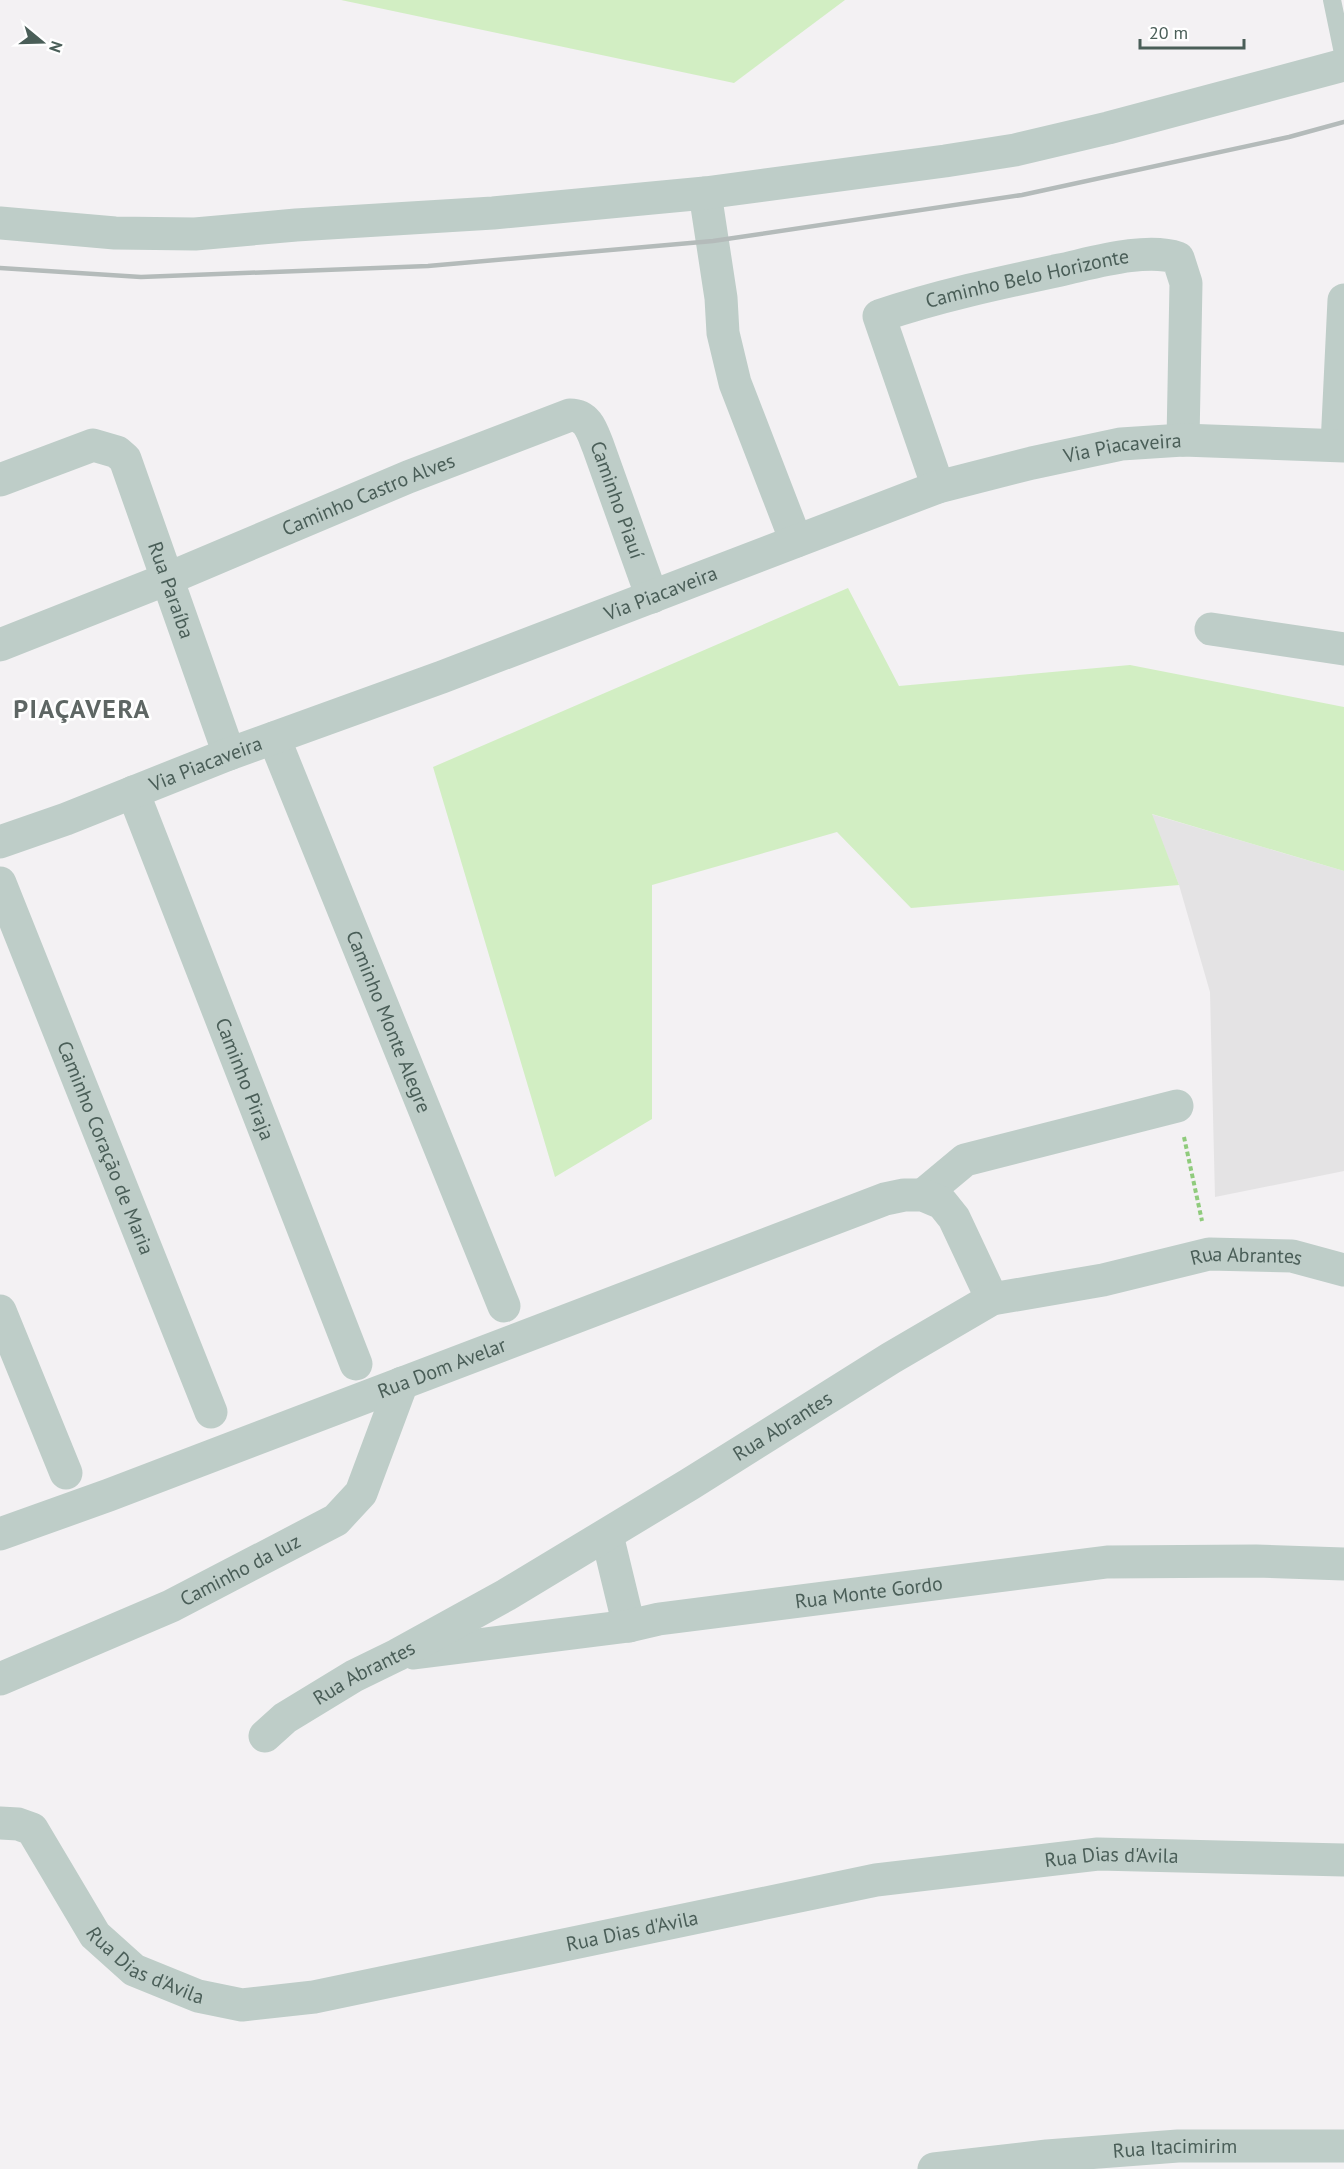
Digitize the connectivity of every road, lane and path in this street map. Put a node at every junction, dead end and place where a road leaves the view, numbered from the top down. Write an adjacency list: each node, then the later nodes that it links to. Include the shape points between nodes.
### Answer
1 (1332, 0): 2 (lane)
2 (1344, 58)
3 (1344, 65): 4 (street, via 1015,150)
4 (705, 193): 5 (street, via 195,234); 12 (street, via 720,286 723,333 735,383)
5 (0, 223)
6 (1344, 300): 9 (street)
7 (570, 415): 13 (street, Caminho Castro Alves, via 408,477); 14 (street, Caminho Piauí, via 582,417 588,423)
8 (1183, 440): 9 (street, Via Piacaveira); 11 (street, Via Piacaveira, via 1121,444); 11 (street, Caminho Belo Horizonte, via 1186,283 1178,258 1142,255 1077,266 917,303 879,316)
9 (1341, 446)
10 (0, 480): 13 (street, Rua Paraíba, via 93,445 117,452 124,459)
11 (938, 487): 12 (street, Via Piacaveira)
12 (796, 541): 14 (street, Via Piacaveira)
13 (167, 579): 16 (street, Caminho Castro Alves); 19 (street, Rua Paraíba)
14 (652, 597): 18 (street, Via Piacaveira)
15 (1211, 629): 17 (street)
16 (0, 645)
17 (1344, 649)
18 (274, 738): 19 (street, Via Piacaveira); 28 (street, Caminho Monte Alegre)
19 (229, 754): 20 (street, Via Piacaveira)
20 (133, 792): 21 (street, Via Piacaveira); 30 (street, Caminho Piraja)
21 (0, 842)
22 (0, 883): 32 (street, Caminho Coração de Maria)
23 (1177, 1106): 24 (street, via 965,1160); 25 (path)
24 (923, 1195): 27 (street, via 942,1203 954,1218); 31 (street, Rua Dom Avelar, via 885,1199)
25 (1209, 1254): 26 (street, Rua Abrantes, via 1292,1256); 27 (street, Rua Abrantes, via 1103,1280)
26 (1344, 1270)
27 (992, 1299): 35 (street, Rua Abrantes)
28 (504, 1306)
29 (0, 1311): 33 (street)
30 (356, 1364)
31 (402, 1383): 34 (street, Rua Dom Avelar); 39 (street, Caminho da luz, via 361,1493 336,1520 171,1606)
32 (211, 1412)
33 (66, 1473)
34 (0, 1534)
35 (607, 1535): 37 (street); 38 (street, Rua Abrantes)
36 (1344, 1564): 37 (street, Rua Monte Gordo, via 1107,1563 659,1619)
37 (629, 1626): 38 (street, Rua Monte Gordo)
38 (397, 1655): 40 (street, Rua Abrantes, via 312,1701)
39 (0, 1679)
40 (265, 1736)
41 (0, 1823): 42 (street, Rua Dias d'Avila, via 32,1829 95,1935 134,1970 198,1996 242,2005 314,1997 876,1880 1098,1854)
42 (1344, 1860)
43 (1344, 2146): 44 (street, Rua Itacimirim, via 1178,2146)
44 (934, 2169)

